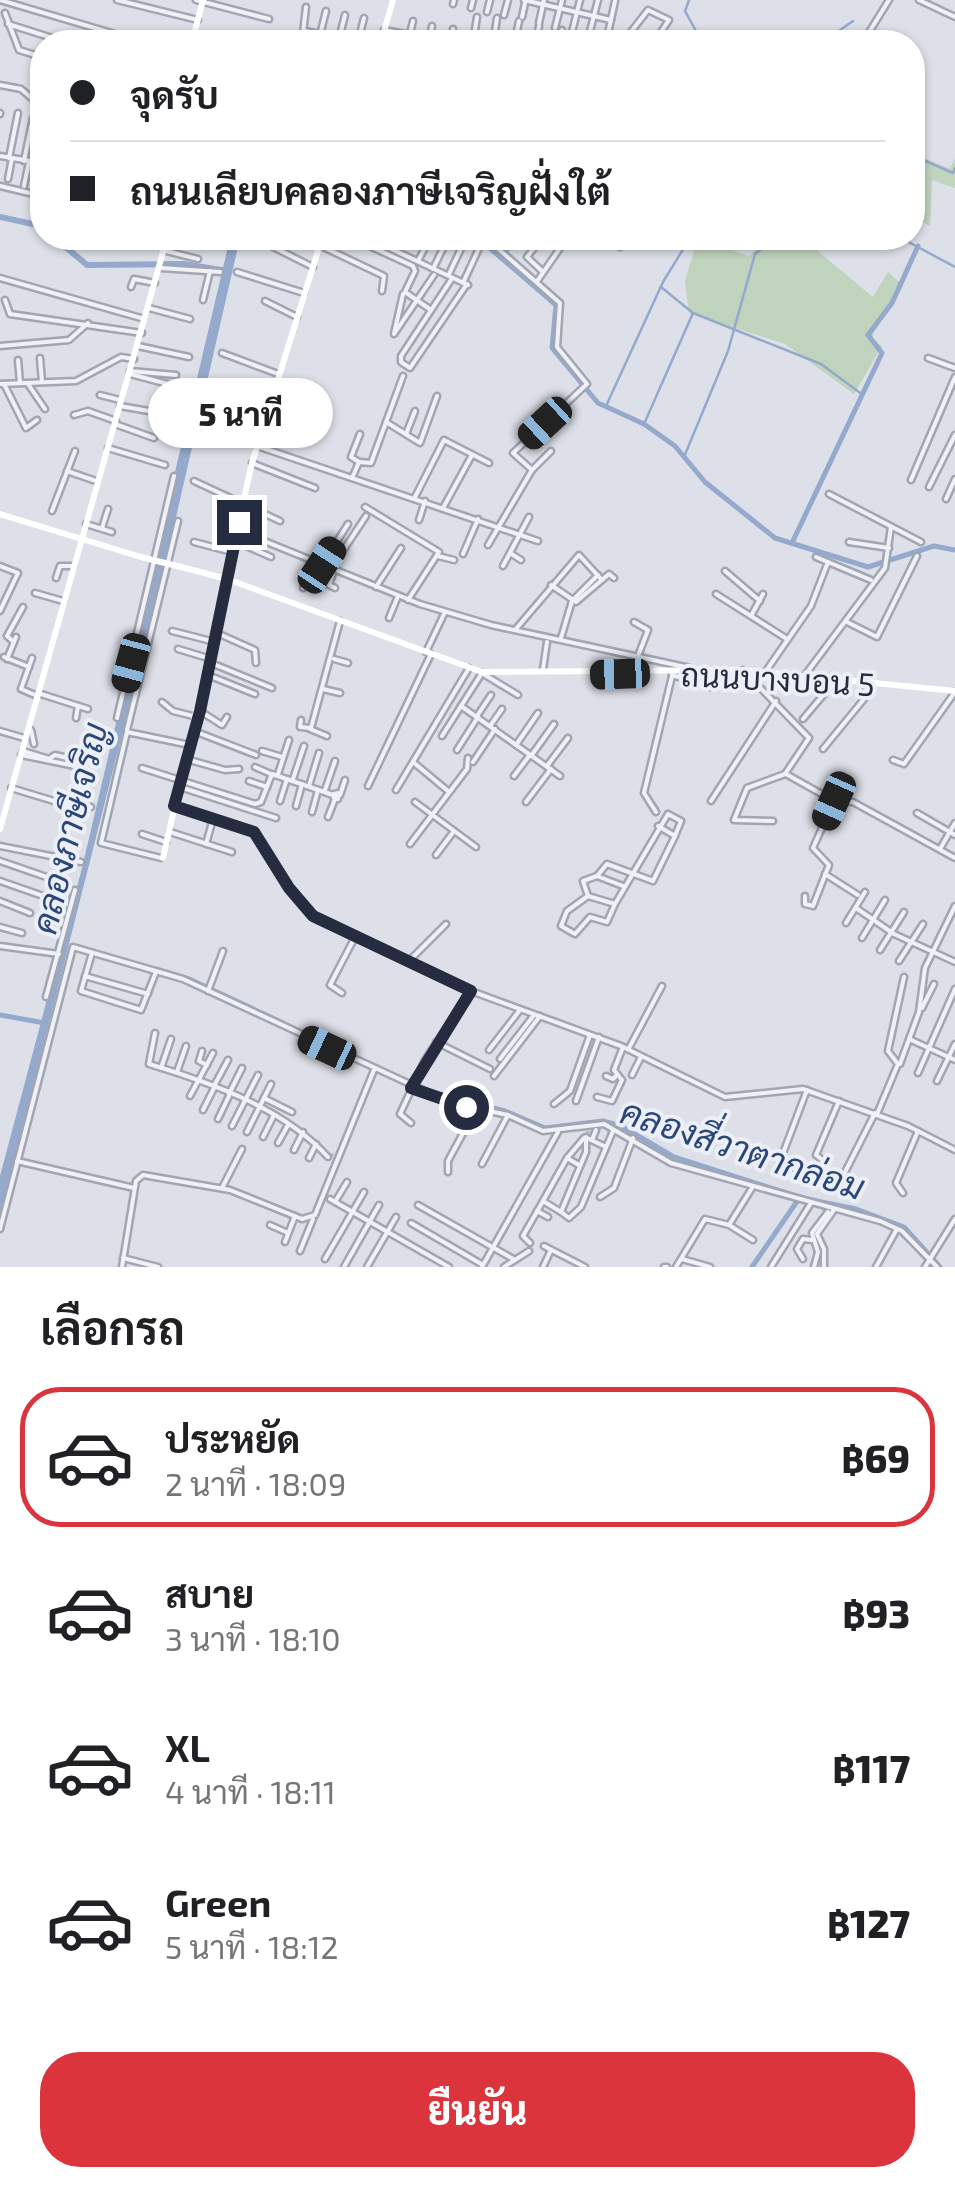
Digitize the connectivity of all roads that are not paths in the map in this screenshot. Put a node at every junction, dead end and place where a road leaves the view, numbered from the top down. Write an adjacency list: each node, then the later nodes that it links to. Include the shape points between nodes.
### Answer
1 (0, 0): 36 (street)
2 (117, 0): 31 (street)
3 (200, 0): 30 (street); 31 (main road)
4 (393, 0): 42 (main road)
5 (472, 0): 17 (street)
6 (490, 0): 21 (street)
7 (508, 0): 24 (street)
8 (525, 0): 15 (street); 47 (street)
9 (562, 0): 18 (street)
10 (580, 0): 22 (street)
11 (598, 0): 25 (street)
12 (889, 0): 55 (street)
13 (919, 0): 27 (street)
14 (615, 1): 32 (street)
15 (543, 2): 18 (street); 48 (street)
16 (306, 8): 38 (street)
17 (471, 8)
18 (560, 8): 22 (street); 49 (street)
19 (326, 11): 39 (street)
20 (5, 12): 34 (street)
21 (487, 12)
22 (577, 12): 25 (street); 50 (street)
23 (344, 15): 40 (street)
24 (504, 15)
25 (594, 16): 32 (street); 51 (street)
26 (476, 17): 45 (street)
27 (955, 17)
28 (364, 18): 41 (street)
29 (497, 18): 46 (street)
30 (269, 19)
31 (198, 20): 37 (main road)
32 (611, 20): 52 (street)
33 (412, 22): 43 (street)
34 (8, 24): 56 (street); 57 (street)
35 (432, 26): 44 (street)
36 (101, 30)
37 (195, 30)
38 (305, 30)
39 (321, 30)
40 (341, 30)
41 (360, 30)
42 (384, 30)
43 (411, 30)
44 (431, 30)
45 (474, 30)
46 (495, 30)
47 (518, 30)
48 (537, 30)
49 (558, 30)
50 (572, 30)
51 (590, 30)
52 (609, 30)
53 (633, 30): 54 (street, via 651,10 669,20)
54 (662, 30)
55 (870, 30)
56 (30, 31)
57 (30, 53)
58 (0, 85): 59 (street)
59 (30, 96)
60 (18, 113): 63 (street)
61 (30, 140): 64 (street)
62 (0, 156): 63 (street)
63 (10, 158): 64 (street); 66 (street)
64 (27, 161): 65 (street); 68 (street)
65 (30, 161)
66 (8, 180)
67 (0, 186): 69 (street)
68 (24, 186)
69 (30, 193)
70 (166, 250): 83 (main road)
71 (279, 250): 87 (street)
72 (318, 250): 87 (main road)
73 (337, 250): 99 (street, via 384,276)
74 (378, 250): 100 (street, via 413,266)
75 (393, 250): 85 (street)
76 (424, 250): 85 (street)
77 (443, 250): 91 (street)
78 (463, 250): 94 (street)
79 (479, 250): 97 (street)
80 (500, 250): 154 (street, via 560,303 557,348 586,386 512,453)
81 (533, 250): 92 (street, via 528,257)
82 (558, 250): 92 (street)
83 (165, 254): 84 (street); 86 (main road)
84 (198, 259)
85 (418, 262): 91 (street)
86 (161, 267): 88 (street); 96 (main road)
87 (313, 267): 101 (main road)
88 (210, 271): 89 (street); 103 (street)
89 (220, 272)
90 (237, 272): 101 (street)
91 (434, 272): 94 (street); 104 (street)
92 (543, 272): 95 (street)
93 (0, 278): 110 (street)
94 (449, 278): 97 (street); 107 (street)
95 (538, 280)
96 (156, 284): 98 (street, via 134,279); 106 (main road)
97 (466, 284): 107 (street, via 410,368 400,359)
98 (131, 286)
99 (382, 291)
100 (405, 292): 104 (street); 104 (street, via 393,334)
101 (304, 293): 108 (main road)
102 (5, 300): 111 (street, via 10,314)
103 (203, 300)
104 (418, 301): 107 (street)
105 (265, 302): 108 (street)
106 (149, 308): 109 (street); 110 (main road)
107 (432, 310)
108 (297, 317): 123 (main road)
109 (190, 319)
110 (146, 320): 112 (main road)
111 (88, 323): 112 (street); 113 (street, via 72,339)
112 (142, 333): 114 (main road)
113 (0, 346)
114 (138, 346): 116 (street); 119 (main road)
115 (222, 353): 123 (street)
116 (189, 356)
117 (40, 358): 127 (street)
118 (928, 358): 121 (street)
119 (134, 359): 122 (main road); 127 (street, via 119,358 77,380)
120 (18, 360): 128 (street)
121 (955, 368)
122 (130, 372): 124 (street); 130 (street); 133 (main road)
123 (278, 374): 145 (main road)
124 (176, 375)
125 (403, 376): 140 (street)
126 (955, 377): 160 (street)
127 (42, 382): 128 (street)
128 (23, 383): 129 (street); 134 (street)
129 (2, 384): 138 (street, via 26,428)
130 (179, 388)
131 (100, 395): 133 (street)
132 (437, 396): 143 (street, via 420,443)
133 (121, 403): 136 (street); 139 (main road)
134 (45, 409)
135 (415, 410): 143 (street)
136 (149, 411)
137 (74, 415): 139 (street, via 88,412)
138 (37, 420)
139 (115, 422): 144 (street); 146 (main road)
140 (386, 422): 143 (street); 150 (street, via 371,464)
141 (360, 434): 150 (street, via 352,456)
142 (955, 435): 162 (street)
143 (405, 436)
144 (154, 438)
145 (257, 446): 152 (main road); 157 (street)
146 (108, 448): 153 (street); 161 (main road)
147 (75, 451): 155 (street)
148 (551, 452): 154 (street)
149 (472, 455): 151 (street); 165 (street, via 444,440); 170 (street)
150 (359, 462): 157 (street)
151 (489, 462)
152 (252, 463): 163 (street); 167 (main road)
153 (165, 465)
154 (532, 470): 182 (street)
155 (67, 471): 161 (street); 172 (street)
156 (174, 476): 251 (street)
157 (353, 476): 165 (street)
158 (955, 479): 166 (street)
159 (194, 480): 167 (street)
160 (911, 480)
161 (98, 482): 180 (main road)
162 (929, 487)
163 (315, 488)
164 (829, 494): 183 (street)
165 (415, 497): 168 (street)
166 (946, 499)
167 (244, 500): 177 (street); 185 (main road)
168 (425, 500): 170 (street); 178 (street)
169 (364, 507): 200 (street)
170 (444, 508): 176 (street)
171 (108, 509): 184 (street)
172 (52, 512)
173 (0, 514): 188 (main road, ถนนบางบอน 5)
174 (366, 516): 212 (street)
175 (529, 516): 187 (street)
176 (478, 519): 182 (street); 199 (street)
177 (280, 520)
178 (418, 520)
179 (178, 521): 254 (street)
180 (86, 524): 184 (street); 188 (main road)
181 (348, 524): 208 (street)
182 (499, 526): 187 (street); 194 (street)
183 (892, 527): 193 (street); 196 (street)
184 (102, 528): 186 (street)
185 (237, 530): 189 (main road); 206 (street)
186 (112, 532)
187 (520, 534): 190 (street); 198 (street)
188 (81, 540): 210 (main road); 217 (main road, ถนนบางบอน 5, bridge)
189 (235, 541): 197 (main road); 202 (street)
190 (538, 541)
191 (194, 542): 197 (street)
192 (849, 542): 196 (street)
193 (921, 542)
194 (488, 546)
195 (401, 548): 220 (street)
196 (888, 548): 238 (street, via 885,568)
197 (232, 552): 217 (main road)
198 (510, 553): 205 (street); 211 (street)
199 (463, 554)
200 (438, 556): 204 (street); 227 (street)
201 (917, 556): 238 (street, via 877,638)
202 (271, 557)
203 (816, 557): 207 (street)
204 (454, 560)
205 (522, 560)
206 (314, 562): 208 (street); 221 (street)
207 (828, 562): 218 (street); 242 (street, via 811,606)
208 (322, 565): 212 (street)
209 (0, 566): 232 (street, via 18,574)
210 (73, 566): 214 (street, via 61,565); 229 (main road)
211 (503, 566)
212 (333, 570): 220 (street); 222 (street, via 329,585)
213 (724, 571): 228 (street)
214 (56, 578)
215 (600, 578): 216 (street); 219 (street, via 580,554); 230 (street)
216 (614, 578)
217 (227, 579): 236 (main road, ถนนบางบอน 5); 241 (main road)
218 (871, 580)
219 (550, 585): 230 (street); 239 (street)
220 (376, 587): 226 (street)
221 (302, 588)
222 (335, 588)
223 (35, 593): 229 (street)
224 (716, 594): 234 (street)
225 (763, 594): 228 (street)
226 (398, 596): 227 (street); 235 (street)
227 (408, 600): 233 (street)
228 (760, 600): 234 (street)
229 (63, 601): 272 (main road)
230 (572, 601): 243 (street)
231 (23, 607): 255 (street, via 6,636 15,640 5,658)
232 (0, 611)
233 (445, 612): 239 (street); 246 (street)
234 (751, 616): 242 (street)
235 (389, 618)
236 (340, 621): 246 (main road, ถนนบางบอน 5); 249 (street)
237 (634, 622): 247 (street, via 648,630)
238 (847, 622): 264 (street)
239 (515, 630): 243 (street)
240 (172, 631): 241 (street)
241 (216, 638): 250 (main road); 252 (street, via 255,650)
242 (787, 639): 260 (street)
243 (560, 640): 247 (street)
244 (547, 642): 262 (street)
245 (178, 650): 250 (street)
246 (429, 653): 256 (main road, ถนนบางบอน 5); 333 (street)
247 (638, 656): 259 (street)
248 (32, 658): 255 (street)
249 (332, 658): 253 (street); 269 (street)
250 (211, 660): 265 (main road); 268 (street)
251 (132, 663): 254 (street); 286 (street)
252 (256, 663)
253 (348, 663)
254 (142, 666): 295 (street)
255 (29, 667): 272 (street, via 21,690)
256 (469, 668): 261 (main road, ถนนบางบอน 5); 318 (street)
257 (720, 670): 258 (main road, ถนนบางบอน 5); 259 (main road, ถนนบางบอน 5); 263 (street, via 720,682 711,687)
258 (748, 670): 260 (main road, ถนนบางบอน 5); 276 (street)
259 (693, 671): 263 (main road, ถนนบางบอน 5)
260 (766, 671): 264 (main road, ถนนบางบอน 5)
261 (484, 672): 262 (main road, ถนนบางบอน 5); 274 (street); 279 (street)
262 (543, 674): 263 (main road, ถนนบางบอน 5)
263 (673, 674): 353 (street, via 644,792 650,806)
264 (806, 675): 266 (main road, ถนนบางบอน 5)
265 (208, 676): 273 (street); 283 (main road)
266 (827, 677): 267 (main road, ถนนบางบอน 5); 288 (street, via 825,694)
267 (868, 682): 270 (main road, ถนนบางบอน 5); 306 (street, via 864,698)
268 (272, 688)
269 (323, 689): 271 (street); 293 (street)
270 (955, 691): 316 (street, via 904,764)
271 (340, 693)
272 (36, 694): 278 (street); 292 (main road)
273 (255, 694)
274 (518, 695)
275 (491, 696): 284 (street)
276 (776, 701): 324 (street, via 810,741); 343 (street)
277 (162, 702): 283 (street, via 172,711)
278 (78, 706): 280 (street); 285 (street)
279 (461, 706): 284 (street); 298 (street)
280 (88, 709)
281 (502, 709): 291 (street)
282 (538, 713): 304 (street)
283 (199, 714): 287 (street, via 222,725); 296 (main road)
284 (477, 717): 291 (street); 308 (street)
285 (76, 718)
286 (117, 718)
287 (227, 718)
288 (803, 718)
289 (300, 720): 293 (street)
290 (554, 724): 312 (street)
291 (492, 727): 304 (street); 337 (street)
292 (26, 728): 299 (main road); 302 (street)
293 (310, 729): 297 (street)
294 (0, 731): 299 (street)
295 (127, 732): 303 (street); 374 (street, via 101,843)
296 (194, 732): 303 (main road); 311 (street)
297 (326, 736)
298 (442, 736)
299 (24, 738): 309 (main road)
300 (568, 738): 322 (street)
301 (289, 740): 313 (street)
302 (34, 744)
303 (190, 744): 315 (main road)
304 (516, 745): 312 (street)
305 (304, 746): 329 (street)
306 (823, 749)
307 (262, 750): 313 (street)
308 (456, 750)
309 (20, 752): 314 (street); 319 (street); 335 (main road)
310 (320, 753): 332 (street)
311 (256, 755)
312 (530, 755): 322 (street); 326 (street)
313 (283, 757): 325 (street)
314 (88, 758)
315 (186, 759): 323 (street); 328 (main road)
316 (893, 760)
317 (334, 761): 338 (street)
318 (413, 762): 336 (street); 337 (street)
319 (80, 767)
320 (255, 767): 325 (street)
321 (142, 768): 328 (street)
322 (549, 768): 327 (street); 346 (street)
323 (240, 769)
324 (785, 774): 341 (street); 357 (street, via 746,788 734,820)
325 (274, 775): 329 (street); 334 (street)
326 (514, 776)
327 (560, 776)
328 (180, 780): 334 (street, via 258,804); 347 (main road); 355 (street)
329 (290, 780): 332 (street); 342 (street)
330 (346, 780): 340 (street)
331 (249, 781): 334 (street)
332 (306, 786): 338 (street); 348 (street)
333 (368, 786)
334 (267, 787)
335 (11, 788): 344 (main road); 349 (street)
336 (396, 790)
337 (448, 790): 352 (street)
338 (322, 791): 340 (street); 350 (street)
339 (0, 796): 344 (street)
340 (336, 796): 354 (street)
341 (833, 800): 371 (street, via 853,802); 378 (street, via 813,848 829,862)
342 (280, 801)
343 (711, 801)
344 (7, 802): 360 (main road)
345 (415, 802): 352 (street)
346 (526, 802)
347 (174, 806): 356 (street); 361 (main road)
348 (296, 806)
349 (90, 807)
350 (312, 812)
351 (917, 813): 364 (street)
352 (432, 814): 362 (street); 368 (street)
353 (666, 816): 359 (street); 365 (street, via 681,821)
354 (328, 817)
355 (276, 818)
356 (213, 819): 367 (street); 404 (street, via 260,836 301,905)
357 (773, 821)
358 (955, 823): 364 (street)
359 (658, 826): 365 (street); 380 (street)
360 (0, 829)
361 (168, 831): 366 (main road); 367 (street)
362 (454, 832): 370 (street); 373 (street)
363 (142, 834): 366 (street)
364 (952, 834): 371 (street)
365 (676, 836): 380 (street, via 652,881)
366 (166, 842): 374 (main road)
367 (206, 844): 372 (street)
368 (410, 844)
369 (0, 846): 377 (street)
370 (476, 847)
371 (940, 850): 375 (street)
372 (232, 852)
373 (436, 855)
374 (163, 858)
375 (955, 858)
376 (0, 861): 382 (street)
377 (81, 862)
378 (826, 874): 386 (street); 388 (street, via 814,906 805,904)
379 (598, 876): 380 (street, via 607,864); 383 (street); 387 (street, via 584,880)
380 (632, 876): 383 (street)
381 (0, 880): 391 (street)
382 (58, 881)
383 (623, 886): 392 (street)
384 (75, 890): 411 (street)
385 (865, 892): 394 (street)
386 (858, 894)
387 (588, 896): 392 (street); 392 (street, via 561,926 572,933 590,918 608,921)
388 (805, 896)
389 (885, 900): 397 (street)
390 (0, 901): 396 (street)
391 (66, 904)
392 (615, 904)
393 (955, 906): 412 (street)
394 (856, 908): 397 (street); 398 (street)
395 (904, 912): 402 (street)
396 (30, 913)
397 (873, 920): 402 (street); 405 (street)
398 (846, 923)
399 (446, 924): 414 (street)
400 (923, 924): 406 (street)
401 (0, 927): 403 (street)
402 (892, 932): 406 (street); 408 (street)
403 (22, 933)
404 (355, 936): 414 (street); 424 (street, via 330,986)
405 (862, 938)
406 (911, 943): 412 (street); 415 (street)
407 (0, 946): 411 (street)
408 (880, 950)
409 (222, 951): 421 (street)
410 (92, 953): 416 (street); 417 (street); 504 (street, via 73,947)
411 (58, 954): 426 (street)
412 (930, 954): 413 (street); 428 (street)
413 (954, 959)
414 (409, 961): 423 (street)
415 (900, 961)
416 (156, 972): 421 (street); 425 (street)
417 (85, 976): 425 (street); 425 (street, via 83,992 141,1010)
418 (904, 976): 478 (street, via 888,1048 898,1064)
419 (934, 984): 428 (street)
420 (662, 986): 438 (street)
421 (210, 987): 452 (street)
422 (955, 989): 439 (street)
423 (471, 991): 427 (street); 435 (street)
424 (342, 993)
425 (149, 995)
426 (46, 998)
427 (521, 1008): 429 (street); 440 (street)
428 (920, 1012): 434 (street)
429 (537, 1016): 431 (street); 445 (street); 457 (street)
430 (155, 1034): 449 (street, via 147,1062)
431 (590, 1034): 432 (street); 473 (street, via 570,1091)
432 (599, 1036): 438 (street); 470 (street)
433 (171, 1038): 449 (street)
434 (909, 1039): 439 (street); 447 (street)
435 (436, 1042): 451 (street); 464 (street)
436 (955, 1044): 444 (street)
437 (186, 1046): 453 (street)
438 (626, 1048): 443 (street); 456 (street, via 614,1070)
439 (928, 1048): 444 (street); 454 (street)
440 (489, 1050)
441 (202, 1051): 448 (street, via 199,1061)
442 (213, 1053): 448 (street)
443 (642, 1056): 459 (street); 465 (street, via 725,1097)
444 (952, 1058): 461 (street)
445 (500, 1059)
446 (228, 1060): 463 (street)
447 (900, 1064)
448 (207, 1065): 460 (street)
449 (162, 1068): 453 (street)
450 (242, 1068): 466 (street)
451 (490, 1069)
452 (374, 1070): 464 (street); 500 (street)
453 (176, 1072): 460 (street)
454 (918, 1073)
455 (258, 1075): 472 (street)
456 (618, 1075): 458 (street); 468 (street, via 622,1080 612,1101)
457 (494, 1076)
458 (606, 1076)
459 (632, 1076)
460 (200, 1080): 463 (street); 467 (street)
461 (937, 1081)
462 (271, 1084): 469 (street)
463 (214, 1087): 466 (street); 476 (street)
464 (412, 1087): 475 (street); 482 (street, via 400,1114)
465 (807, 1090): 471 (street); 503 (street)
466 (229, 1094): 472 (street); 481 (street)
467 (190, 1096)
468 (597, 1097)
469 (264, 1098): 474 (street); 477 (street)
470 (576, 1101)
471 (839, 1101): 478 (street); 510 (street, via 818,1150 826,1162)
472 (244, 1102): 474 (street); 484 (street)
473 (554, 1104)
474 (259, 1108): 479 (street); 489 (street)
475 (476, 1109): 480 (street); 509 (street)
476 (203, 1110)
477 (292, 1112)
478 (876, 1114): 486 (street); 512 (street)
479 (274, 1115): 483 (street); 492 (street)
480 (508, 1115): 487 (street); 505 (street)
481 (218, 1119)
482 (411, 1122)
483 (289, 1123): 490 (street); 494 (street)
484 (232, 1126)
485 (596, 1130): 491 (street)
486 (918, 1130): 499 (street); 517 (street, via 896,1183)
487 (559, 1131): 491 (street); 548 (street)
488 (613, 1131): 496 (street)
489 (247, 1132)
490 (303, 1132): 495 (street); 498 (street)
491 (587, 1134): 493 (street, via 604,1124); 496 (street); 502 (street); 506 (street)
492 (263, 1137)
493 (633, 1138): 513 (street, via 671,1163); 518 (street, via 614,1188)
494 (278, 1143)
495 (316, 1144): 500 (street); 501 (street)
496 (606, 1146): 526 (street, via 578,1212 572,1218)
497 (242, 1149): 515 (street)
498 (294, 1150)
499 (955, 1150)
500 (331, 1157): 519 (street)
501 (309, 1158)
502 (567, 1158): 506 (street); 520 (street)
503 (781, 1160): 507 (street); 508 (street)
504 (18, 1161): 514 (street); 539 (street)
505 (482, 1164)
506 (581, 1166): 526 (street)
507 (777, 1169)
508 (796, 1169)
509 (448, 1172)
510 (818, 1179)
511 (347, 1182): 519 (street)
512 (840, 1182)
513 (753, 1187): 521 (street); 537 (street)
514 (134, 1188): 515 (street, via 143,1175); 553 (street)
515 (222, 1188): 529 (street)
516 (364, 1192): 527 (street)
517 (903, 1193)
518 (600, 1196)
519 (328, 1198): 527 (street); 528 (street)
520 (543, 1201): 525 (street); 526 (street)
521 (811, 1204): 524 (street); 569 (street)
522 (379, 1205): 533 (street)
523 (418, 1205): 548 (street)
524 (827, 1210): 538 (street); 544 (street); 571 (street, via 817,1234)
525 (537, 1211): 531 (street); 535 (street)
526 (562, 1212)
527 (352, 1213): 533 (street); 554 (street)
528 (315, 1215): 529 (street); 551 (street)
529 (295, 1216): 542 (street)
530 (396, 1217): 541 (street)
531 (548, 1218)
532 (955, 1220): 552 (street)
533 (369, 1222): 541 (street); 561 (street)
534 (410, 1223): 558 (street)
535 (530, 1224): 540 (street); 546 (street, via 522,1238)
536 (270, 1225): 542 (street)
537 (729, 1225): 543 (street); 555 (street, via 705,1219)
538 (897, 1228): 552 (street); 572 (street)
539 (0, 1229)
540 (539, 1230)
541 (387, 1232): 562 (street); 563 (street)
542 (288, 1233): 545 (street)
543 (753, 1240)
544 (812, 1240): 556 (street, via 803,1239 797,1248); 570 (street, via 818,1252)
545 (285, 1242)
546 (530, 1243)
547 (544, 1246): 549 (street)
548 (493, 1248): 557 (street); 558 (street)
549 (551, 1250): 565 (street); 566 (street)
550 (529, 1251): 557 (street)
551 (300, 1252)
552 (932, 1256): 573 (street); 574 (street)
553 (123, 1258): 559 (street); 560 (street)
554 (325, 1259)
555 (682, 1259): 567 (street); 568 (street)
556 (802, 1259)
557 (515, 1260): 564 (street)
558 (482, 1266)
559 (122, 1267)
560 (158, 1267)
561 (344, 1267)
562 (366, 1267)
563 (448, 1267)
564 (504, 1267)
565 (543, 1267)
566 (585, 1267)
567 (676, 1267)
568 (710, 1267)
569 (771, 1267)
570 (814, 1267)
571 (824, 1267)
572 (876, 1267)
573 (924, 1267)
574 (937, 1267)

